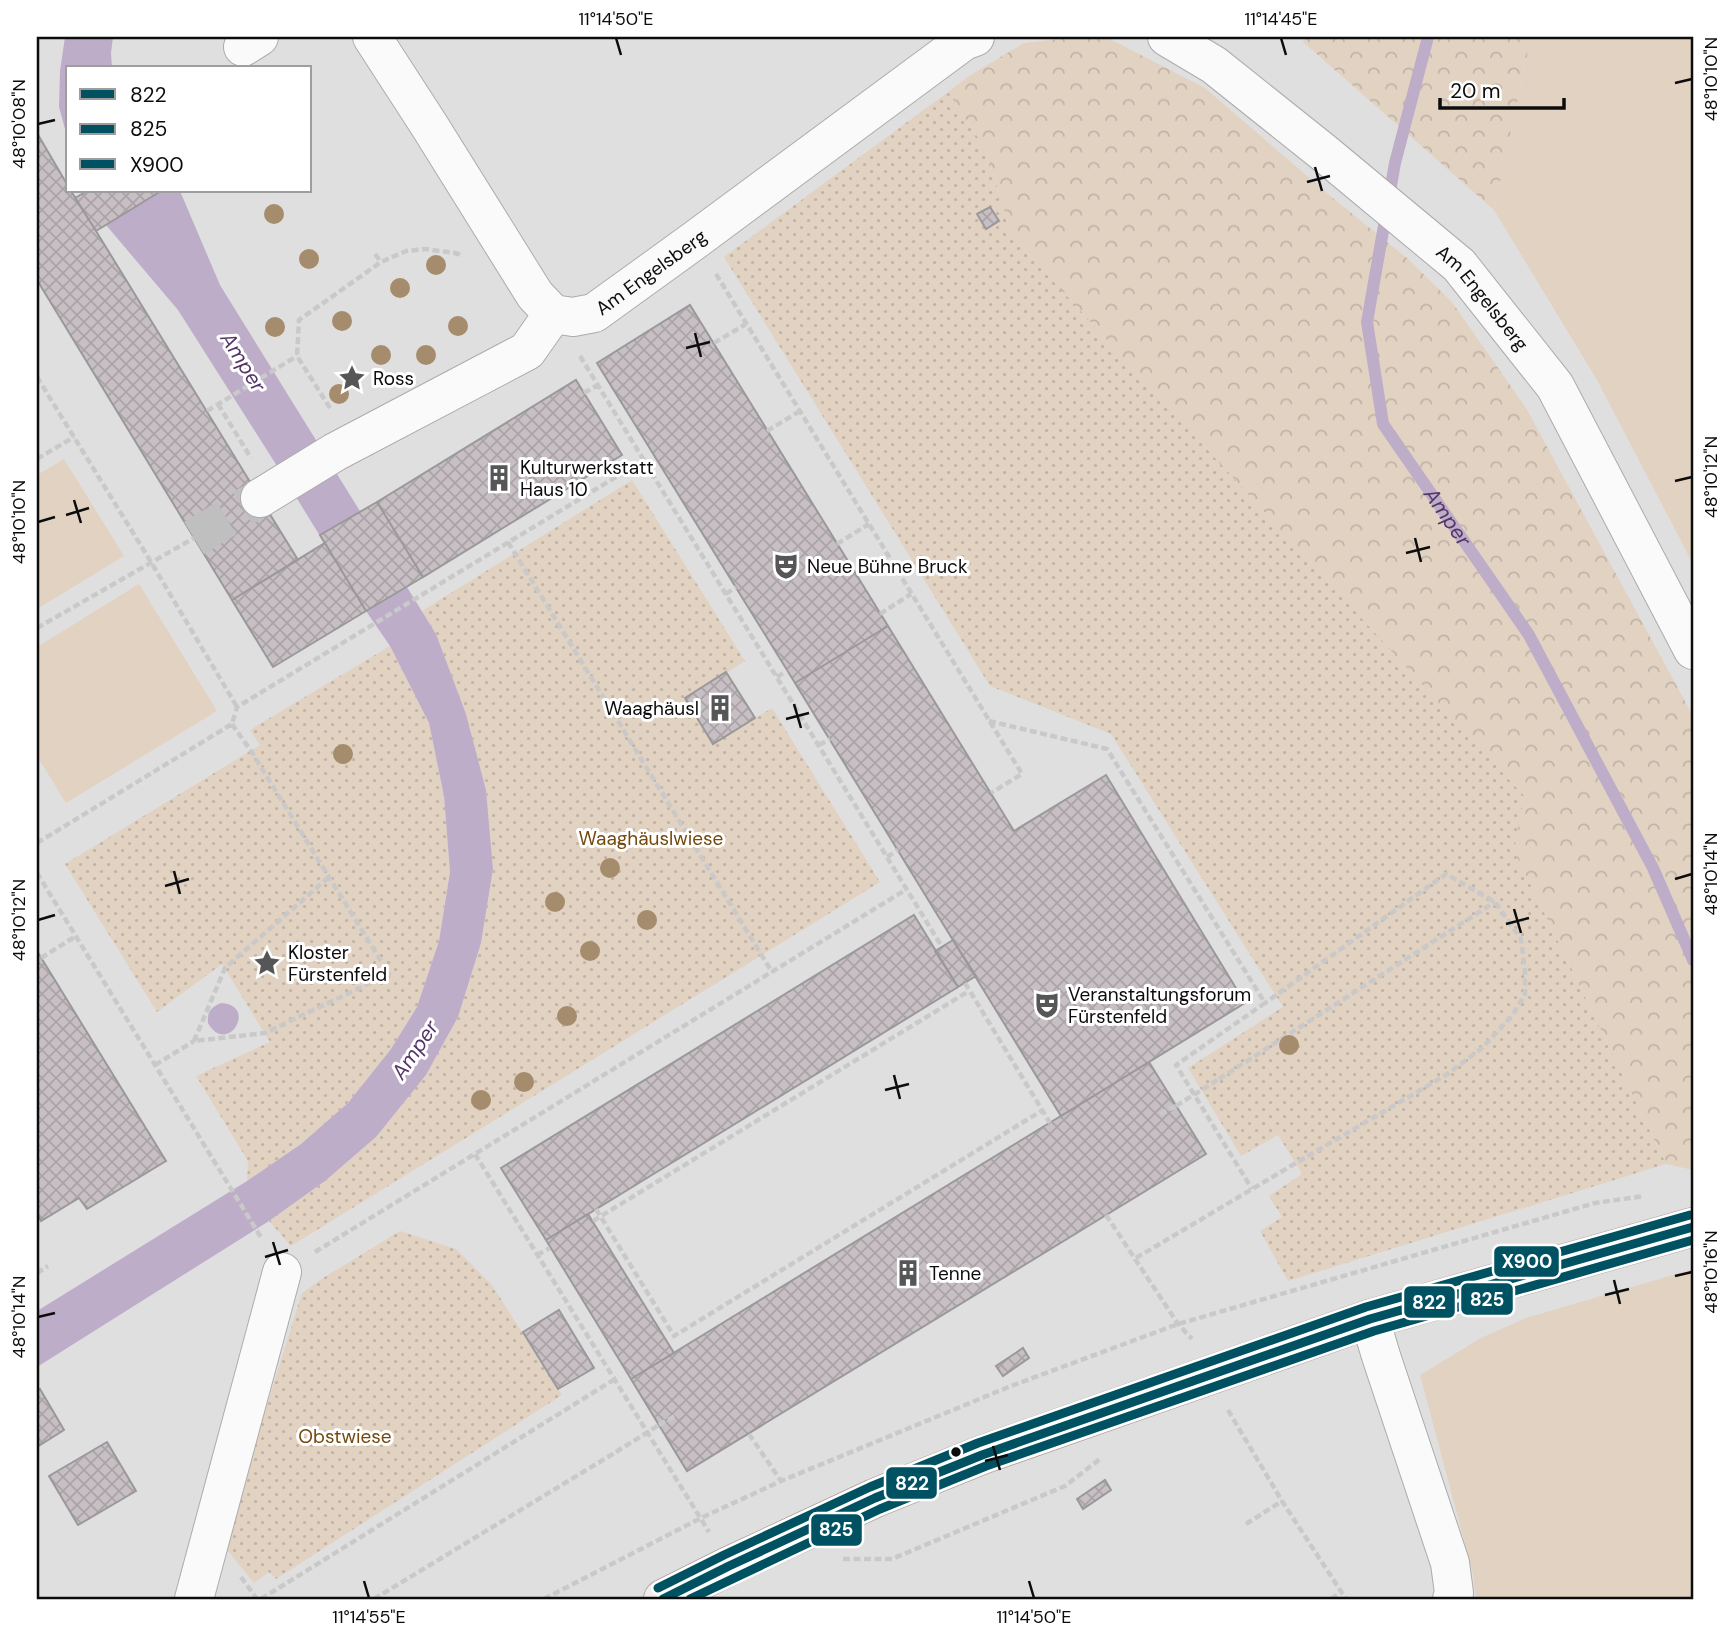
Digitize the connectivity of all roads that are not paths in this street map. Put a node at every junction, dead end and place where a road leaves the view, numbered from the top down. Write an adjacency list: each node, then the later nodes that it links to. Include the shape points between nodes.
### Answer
1 (372, 37): 4 (street, via 535,295)
2 (975, 37): 4 (street, Am Engelsberg, via 594,313)
3 (1167, 37): 6 (street, Am Engelsberg, via 1214,65 1459,265 1555,386)
4 (553, 314): 5 (street, via 527,351 344,447)
5 (272, 491)
6 (1693, 650)
7 (1693, 1227): 9 (main road)
8 (282, 1272): 10 (street)
9 (1370, 1319): 11 (main road, via 982,1455 875,1498); 12 (street, via 1450,1563)
10 (194, 1599)
11 (663, 1599)
12 (1452, 1599)

